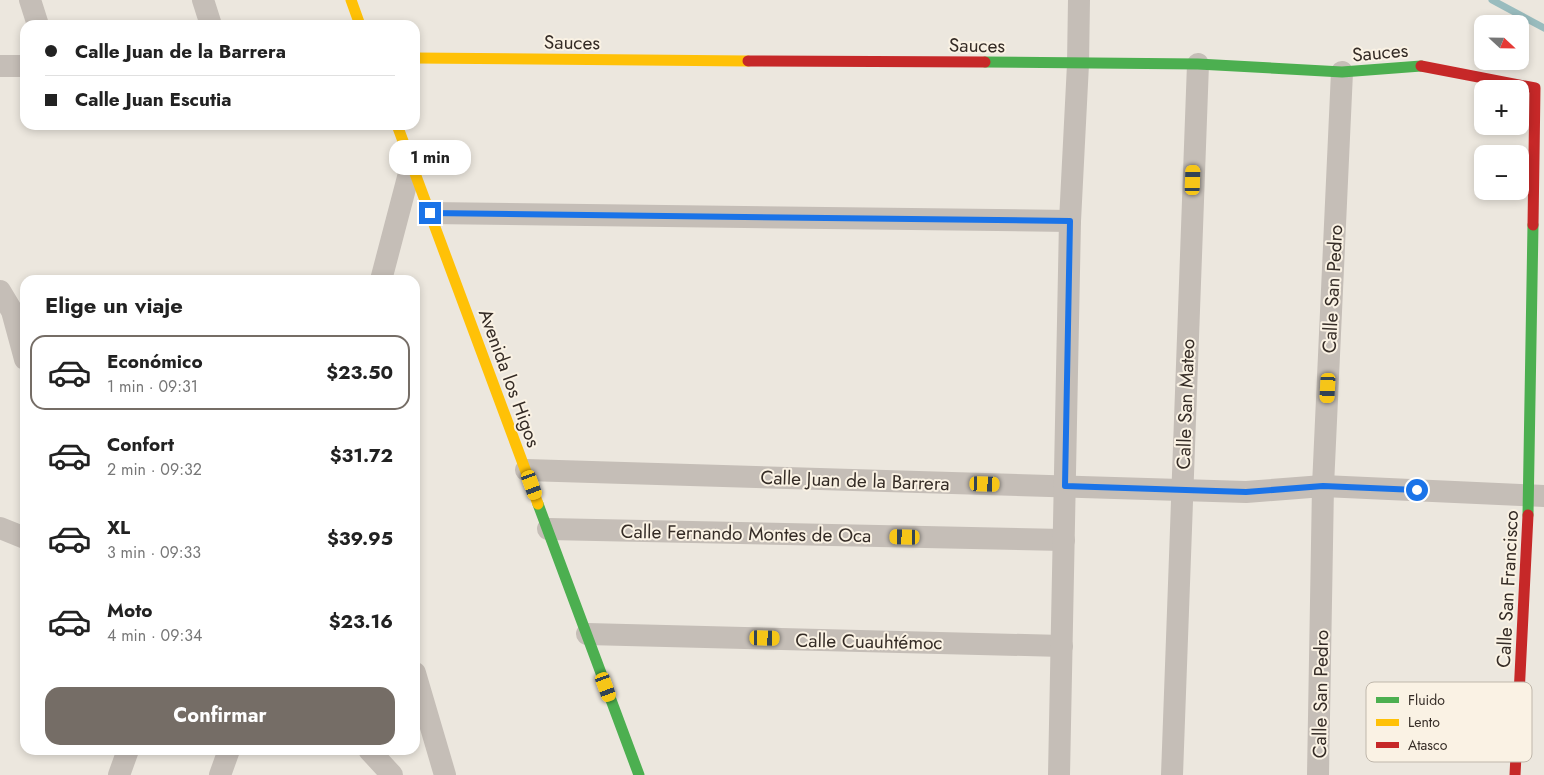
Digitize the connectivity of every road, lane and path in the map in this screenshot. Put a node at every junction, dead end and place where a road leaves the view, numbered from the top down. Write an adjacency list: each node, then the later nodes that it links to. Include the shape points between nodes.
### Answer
1 (30, 0): 5 (street)
2 (202, 0): 6 (street)
3 (352, 0): 7 (street)
4 (1079, 0): 9 (street)
5 (36, 20)
6 (209, 20)
7 (358, 20)
8 (420, 58): 9 (street, Sauces)
9 (1078, 64): 10 (street, Sauces); 17 (street)
10 (1198, 64): 13 (street, Sauces); 24 (street, Calle San Mateo)
11 (0, 66): 12 (street)
12 (20, 66)
13 (1342, 72): 23 (street, Calle San Pedro); 25 (street, Sauces, via 1424,66 1535,88)
14 (399, 130): 15 (street, Avenida los Higos)
15 (412, 162): 16 (street, Avenida los Higos); 18 (street)
16 (430, 213): 17 (street); 21 (street, Avenida los Higos)
17 (1070, 221): 22 (street)
18 (382, 275)
19 (0, 291): 20 (street, via 12,311)
20 (20, 341)
21 (526, 470): 22 (street, Calle Juan de la Barrera); 27 (street, Avenida los Higos)
22 (1065, 486): 24 (street, Calle Juan de la Barrera); 29 (street)
23 (1323, 486): 24 (street, Calle Juan de la Barrera, via 1246,492); 25 (street, Calle Juan de la Barrera); 45 (street, Calle San Pedro)
24 (1182, 488): 44 (street, Calle San Mateo)
25 (1536, 495): 32 (street, Calle San Francisco)
26 (0, 528): 28 (street)
27 (548, 529): 29 (street, Calle Fernando Montes de Oca); 30 (street, Avenida los Higos)
28 (20, 536)
29 (1064, 540): 31 (street)
30 (587, 634): 31 (street, Calle Cuauhtémoc); 42 (street, Avenida los Higos)
31 (1062, 646): 43 (street)
32 (1522, 682)
33 (420, 690): 41 (street)
34 (126, 755): 38 (street)
35 (227, 755): 39 (street)
36 (374, 755): 40 (street)
37 (1516, 762): 46 (street, Calle San Francisco)
38 (119, 775)
39 (220, 775)
40 (392, 775)
41 (445, 775)
42 (639, 775)
43 (1060, 775)
44 (1172, 775)
45 (1318, 775)
46 (1515, 775)

